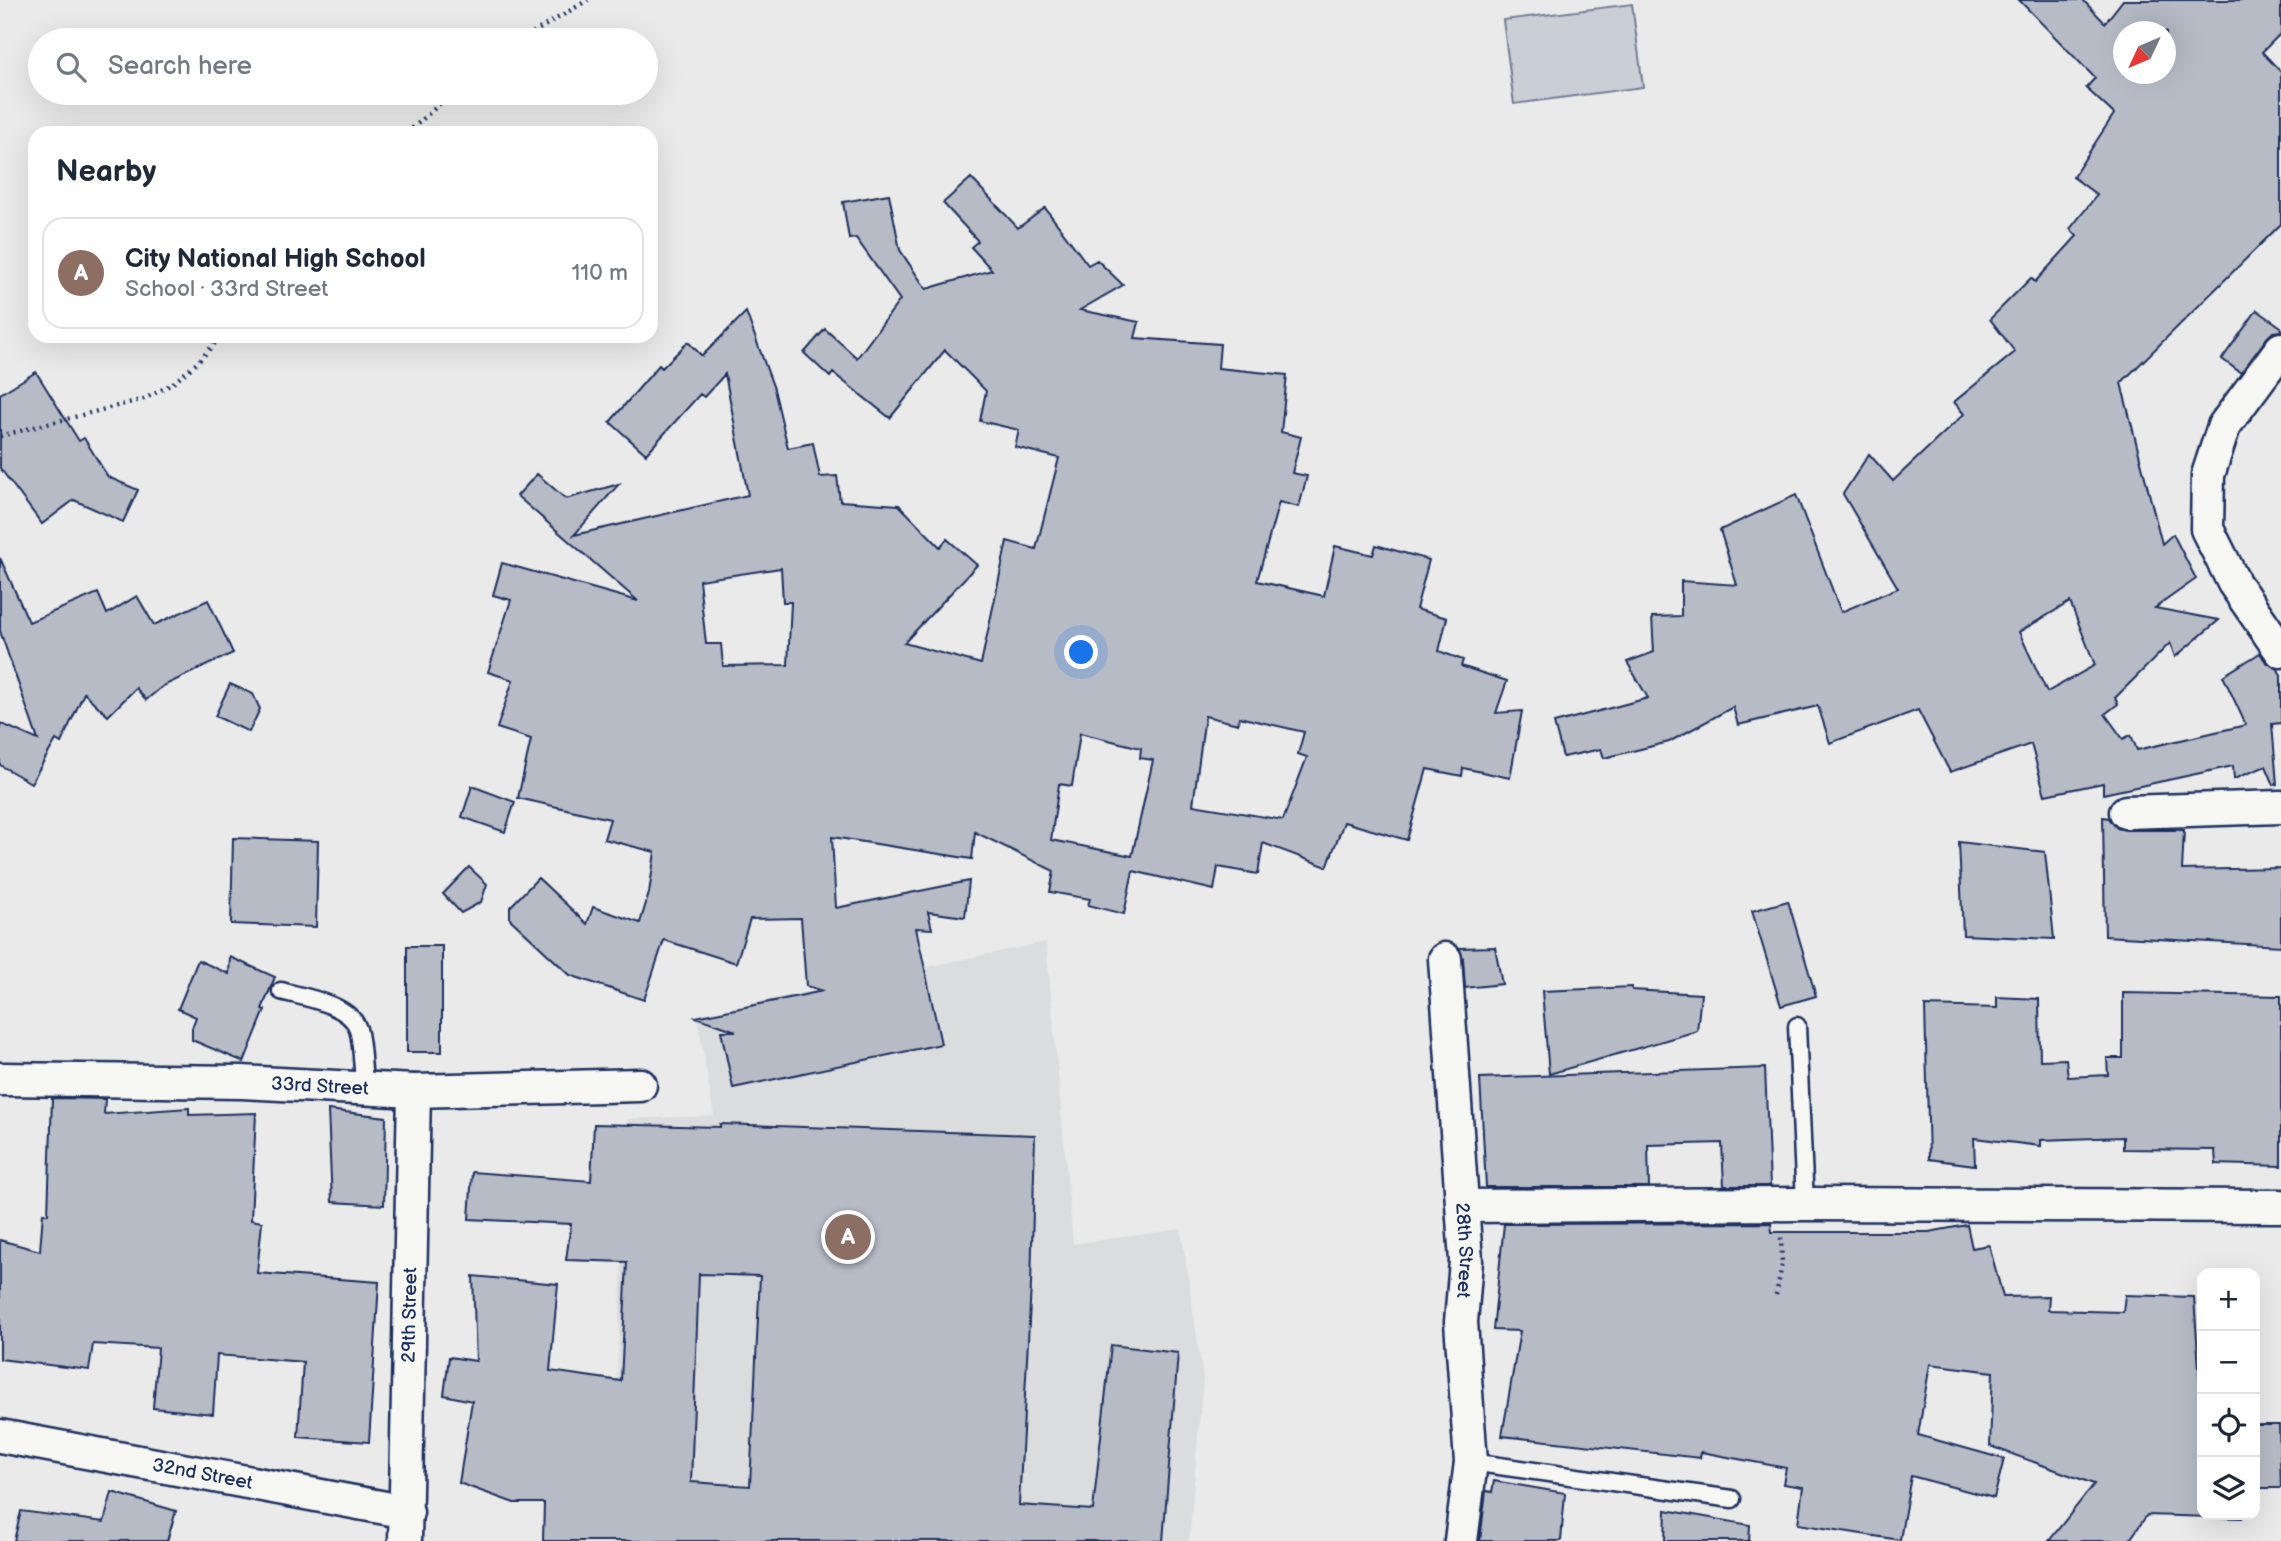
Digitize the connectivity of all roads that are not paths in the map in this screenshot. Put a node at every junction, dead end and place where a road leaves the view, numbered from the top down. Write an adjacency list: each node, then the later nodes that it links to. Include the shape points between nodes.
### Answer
1 (2281, 349): 2 (street, via 2224,426 2208,475 2207,529 2234,583)
2 (2281, 651)
3 (2281, 807): 4 (street)
4 (2126, 813)
5 (1445, 960): 13 (street, 28th Street)
6 (281, 991): 10 (lane, via 337,1007 349,1016 358,1027)
7 (1797, 1026): 12 (lane)
8 (0, 1079): 10 (street, 33rd Street, via 242,1082)
9 (640, 1085): 11 (street, 33rd Street)
10 (365, 1090): 11 (street, 33rd Street)
11 (414, 1091): 18 (street, 29th Street)
12 (1793, 1204): 13 (street); 14 (street)
13 (1464, 1206): 16 (street, 28th Street, via 1461,1322)
14 (2281, 1206)
15 (0, 1436): 18 (street, 32nd Street)
16 (1471, 1462): 17 (lane); 19 (street, 28th Street)
17 (1732, 1499)
18 (406, 1526)
19 (1461, 1541)

